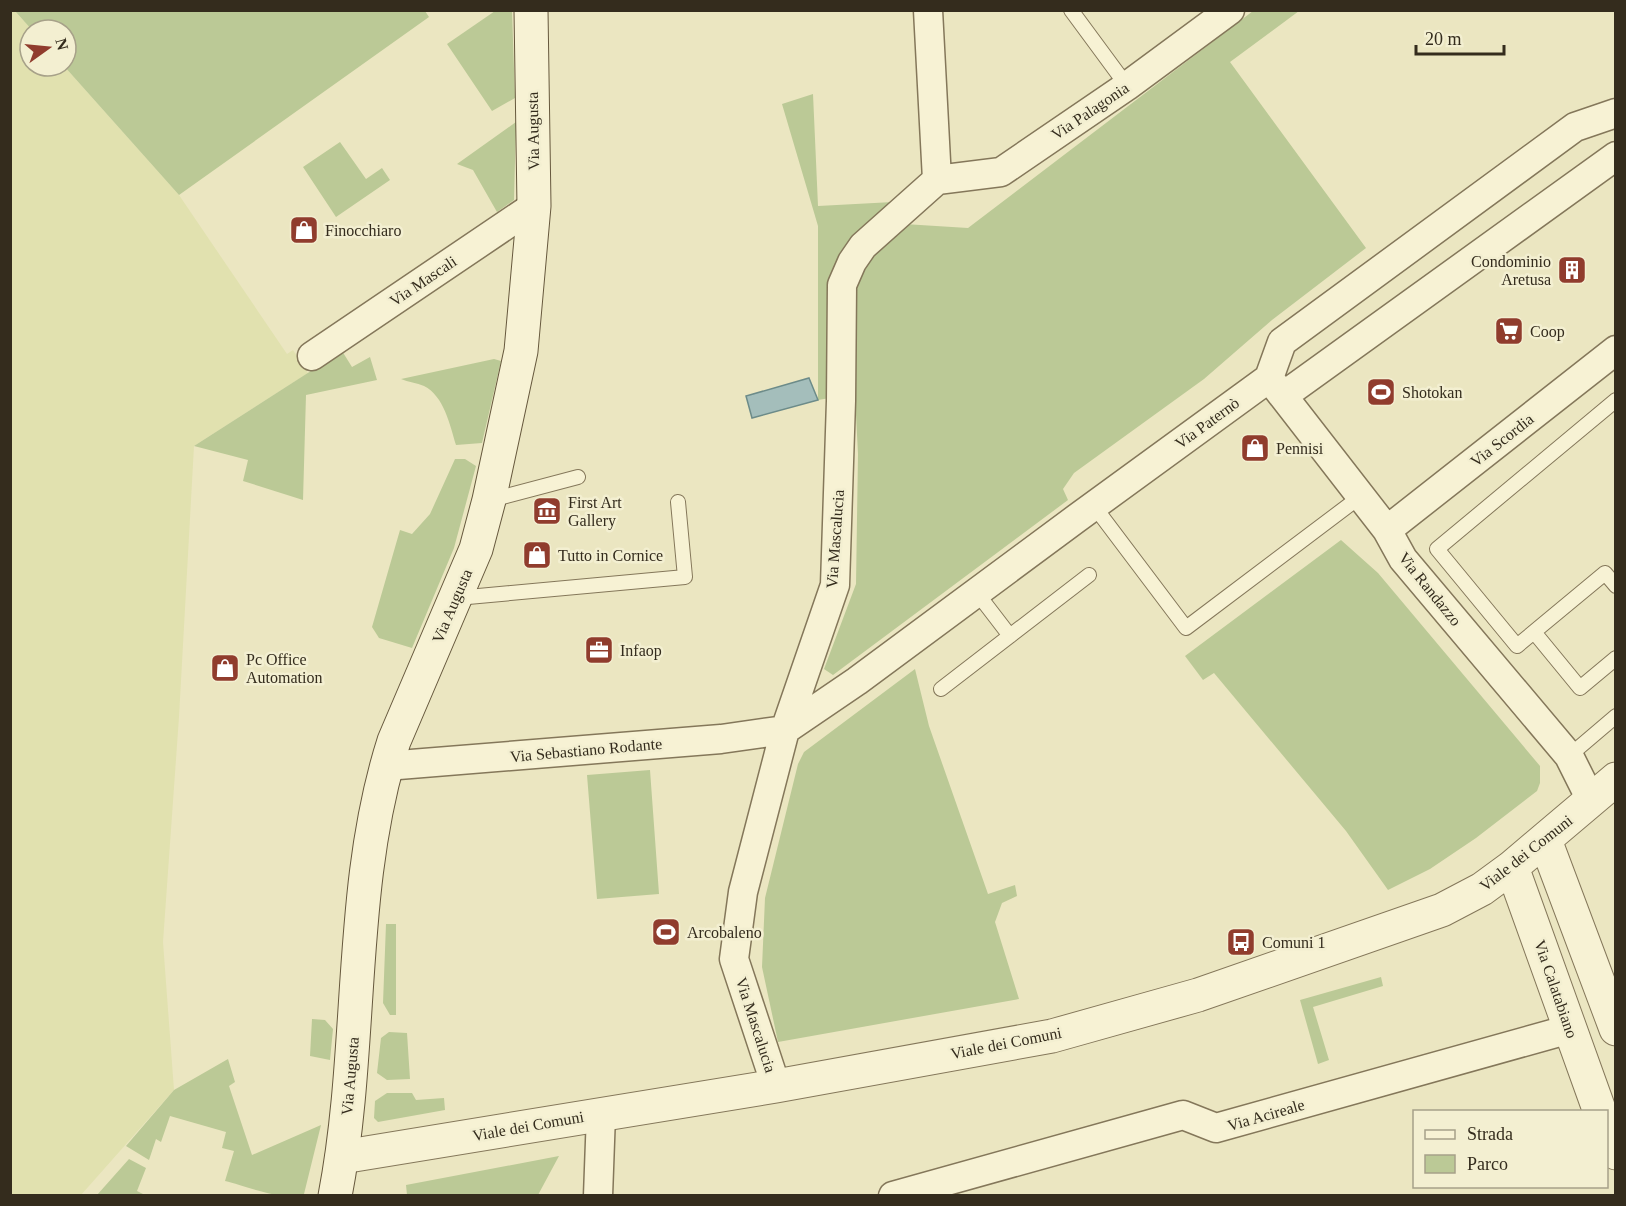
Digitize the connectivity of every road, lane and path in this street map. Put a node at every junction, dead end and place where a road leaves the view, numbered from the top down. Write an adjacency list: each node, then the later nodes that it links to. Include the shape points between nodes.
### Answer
1 (531, 10): 9 (street, Via Augusta)
2 (928, 10): 8 (street)
3 (1071, 10): 5 (lane)
4 (1230, 10): 5 (street, Via Palagonia)
5 (1127, 86): 8 (street, Via Palagonia, via 1001,172)
6 (1616, 113): 12 (street, via 1575,127 1282,342)
7 (1616, 156): 12 (street, Via Paternò)
8 (937, 180): 29 (street, Via Mascalucia, via 862,246 842,285 835,585)
9 (534, 206): 11 (street, Via Mascali); 16 (street, Via Augusta, via 521,351)
10 (1616, 350): 19 (street, Via Scordia)
11 (312, 356)
12 (1276, 387): 15 (street, Via Randazzo); 18 (street, Via Paternò)
13 (1616, 400): 24 (lane, via 1437,549 1517,646)
14 (578, 477): 16 (lane)
15 (1361, 496): 18 (lane, via 1186,628); 19 (street, Via Randazzo)
16 (489, 500): 23 (street, Via Augusta, via 476,549)
17 (678, 502): 23 (lane, via 685,577)
18 (1094, 506): 22 (street, Via Paternò)
19 (1387, 531): 30 (street, Via Randazzo, via 1403,559)
20 (1089, 575): 25 (lane)
21 (1616, 586): 24 (lane, via 1605,573)
22 (977, 593): 25 (lane); 29 (street, Via Paternò)
23 (455, 598): 31 (street, Via Augusta)
24 (1534, 632): 26 (lane, via 1580,688)
25 (1010, 636): 27 (lane)
26 (1616, 658)
27 (941, 690)
28 (1616, 716): 30 (lane)
29 (785, 730): 31 (street, Via Sebastiano Rodante, via 721,739); 37 (street, Via Mascalucia, via 743,892 734,959)
30 (1569, 756): 32 (street, Via Randazzo)
31 (386, 766): 42 (street, Via Augusta, via 364,879)
32 (1603, 789): 33 (street, Viale dei Comuni)
33 (1545, 840): 34 (street, Viale dei Comuni); 36 (street)
34 (1512, 867): 35 (street, Via Calatabiano); 37 (street, Viale dei Comuni, via 1482,889 1442,910 1197,995 1052,1036)
35 (1570, 1029): 38 (street, Via Calatabiano); 45 (street, Via Acireale, via 1216,1128 1183,1115)
36 (1616, 1029)
37 (776, 1086): 39 (street, Viale dei Comuni)
38 (1599, 1110)
39 (601, 1114): 42 (street, Viale dei Comuni); 44 (street)
40 (1608, 1133): 41 (street)
41 (1616, 1153)
42 (342, 1158): 43 (street, Via Augusta)
43 (335, 1196)
44 (598, 1196)
45 (894, 1196)

